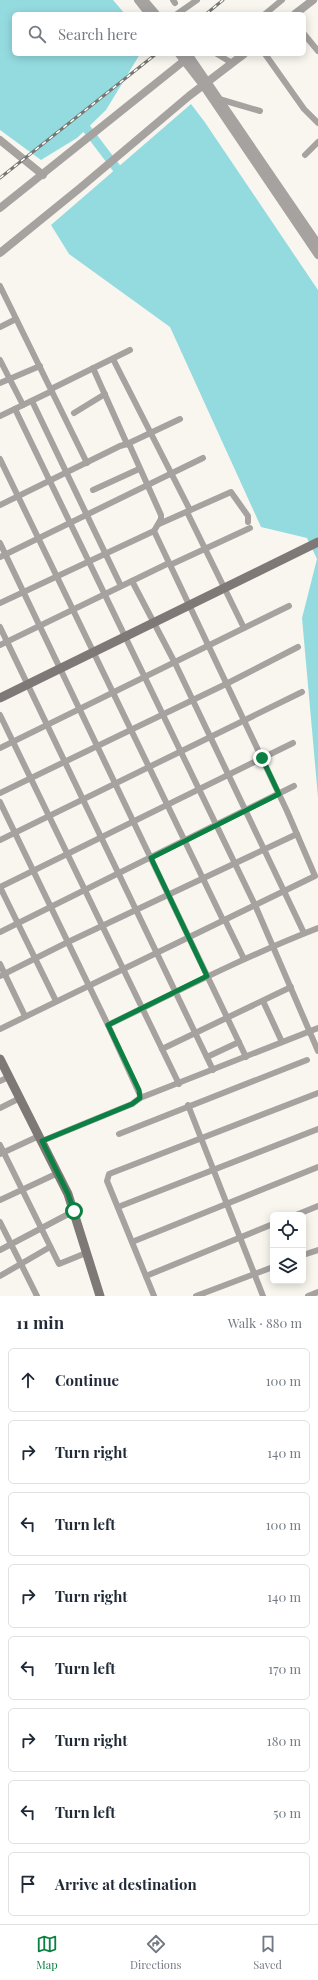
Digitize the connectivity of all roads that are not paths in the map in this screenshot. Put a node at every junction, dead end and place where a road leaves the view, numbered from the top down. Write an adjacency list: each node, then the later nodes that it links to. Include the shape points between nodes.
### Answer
1 (138, 0): 6 (street)
2 (144, 0): 7 (street)
3 (197, 0): 8 (street)
4 (282, 0): 9 (street)
5 (313, 0): 10 (street)
6 (147, 12)
7 (154, 12)
8 (180, 12)
9 (267, 12)
10 (298, 12)
11 (307, 40): 12 (street); 13 (street)
12 (318, 40)
13 (318, 51)
14 (185, 56): 19 (street); 26 (street)
15 (220, 56): 18 (street)
16 (241, 56): 18 (street)
17 (266, 56): 22 (street, via 304,109)
18 (232, 63): 19 (street)
19 (205, 84): 20 (street); 27 (street); 30 (street)
20 (220, 99): 21 (street); 27 (street)
21 (260, 111)
22 (318, 123)
23 (318, 142): 25 (street)
24 (2, 145): 26 (street)
25 (305, 155)
26 (43, 175): 28 (street)
27 (276, 187): 29 (street); 31 (street)
28 (0, 208)
29 (318, 244)
30 (0, 253)
31 (318, 255)
32 (0, 286): 33 (street)
33 (2, 296): 34 (street)
34 (16, 319): 35 (street); 39 (street)
35 (0, 327)
36 (130, 350): 37 (street)
37 (113, 359): 40 (street); 51 (street)
38 (0, 360): 41 (street)
39 (40, 366): 41 (street); 43 (street)
40 (94, 368): 43 (street); 44 (street)
41 (9, 378): 42 (street); 46 (street)
42 (0, 383)
43 (51, 390): 45 (street); 55 (street)
44 (105, 394): 48 (street); 52 (street)
45 (32, 401): 46 (street); 57 (street)
46 (23, 405): 47 (street)
47 (15, 409): 49 (street); 59 (street)
48 (74, 413)
49 (0, 416)
50 (180, 419): 51 (street)
51 (150, 433): 52 (street); 58 (street)
52 (127, 444): 55 (street); 56 (street)
53 (202, 458): 58 (street)
54 (0, 459): 62 (street)
55 (87, 463): 57 (street)
56 (139, 468): 60 (street); 61 (street)
57 (68, 473): 59 (street); 65 (street)
58 (172, 473): 60 (street); 64 (street)
59 (50, 482): 62 (street); 66 (street)
60 (147, 485): 65 (street); 67 (street, via 160,516)
61 (93, 490)
62 (18, 496): 63 (street); 69 (street)
63 (0, 505)
64 (189, 511): 67 (street); 72 (street); 72 (street, via 231,492 248,516 249,525)
65 (87, 514): 66 (street); 73 (street)
66 (70, 522): 69 (street); 75 (street)
67 (159, 524): 68 (street)
68 (154, 531): 73 (street); 76 (street)
69 (39, 538): 74 (street); 77 (street)
70 (318, 542): 80 (main road)
71 (0, 543): 74 (street)
72 (205, 549): 76 (street); 80 (street)
73 (105, 553): 75 (street); 79 (street)
74 (3, 555): 81 (street)
75 (89, 561): 77 (street); 82 (street)
76 (169, 564): 78 (street); 84 (street)
77 (58, 576): 81 (street); 86 (street)
78 (132, 581): 79 (street); 87 (street)
79 (122, 586): 82 (street)
80 (224, 588): 84 (main road); 90 (street)
81 (23, 592): 83 (street); 88 (street)
82 (105, 594): 86 (street); 91 (street)
83 (0, 603)
84 (189, 605): 87 (main road); 94 (street)
85 (289, 606): 90 (street)
86 (74, 609): 88 (street); 96 (street)
87 (153, 623): 91 (main road); 97 (street)
88 (40, 626): 92 (street); 98 (street)
89 (0, 627): 92 (street)
90 (244, 628): 94 (street)
91 (125, 636): 96 (main road); 99 (street)
92 (7, 642): 93 (street); 100 (street)
93 (0, 645)
94 (208, 647): 97 (street); 101 (street)
95 (298, 647): 101 (street)
96 (94, 652): 98 (main road); 102 (street)
97 (175, 663): 99 (street); 105 (street)
98 (60, 668): 100 (main road); 106 (street)
99 (145, 677): 102 (street); 107 (street)
100 (28, 684): 104 (main road); 110 (street)
101 (226, 684): 105 (street); 109 (street)
102 (114, 692): 106 (street); 111 (street)
103 (302, 692): 109 (street)
104 (0, 698)
105 (193, 700): 107 (street); 112 (street)
106 (80, 709): 110 (street); 115 (street)
107 (163, 714): 111 (street); 117 (street)
108 (0, 715): 113 (street)
109 (244, 721): 112 (street); 118 (street)
110 (47, 725): 113 (street); 119 (street)
111 (132, 730): 115 (street); 120 (street)
112 (211, 737): 117 (street); 121 (street)
113 (13, 742): 116 (street); 122 (street)
114 (293, 743): 118 (street)
115 (97, 746): 119 (street); 123 (street)
116 (0, 748)
117 (181, 751): 120 (street); 125 (street)
118 (262, 758): 121 (street); 127 (street)
119 (65, 762): 122 (street); 128 (street)
120 (149, 767): 123 (street); 130 (street)
121 (229, 774): 125 (street); 131 (street)
122 (31, 778): 126 (street); 132 (street)
123 (115, 784): 128 (street); 133 (street)
124 (294, 786): 127 (street)
125 (200, 789): 130 (street); 134 (street)
126 (0, 793)
127 (279, 794): 131 (street); 136 (street)
128 (83, 799): 132 (street); 137 (street)
129 (0, 802): 135 (street)
130 (167, 805): 133 (street); 139 (street)
131 (246, 810): 134 (street); 140 (street)
132 (49, 816): 135 (street); 141 (street)
133 (133, 821): 137 (street); 142 (street)
134 (217, 825): 139 (street); 143 (street)
135 (15, 832): 138 (street); 144 (street)
136 (297, 834): 140 (street); 149 (street, via 315,876)
137 (101, 837): 141 (street); 145 (street)
138 (0, 840)
139 (185, 841): 142 (street); 146 (street)
140 (265, 849): 143 (street); 149 (street)
141 (67, 854): 144 (street); 148 (street)
142 (151, 858): 145 (street); 150 (street)
143 (235, 863): 146 (street); 151 (street)
144 (33, 870): 147 (street); 152 (street)
145 (118, 874): 148 (street); 153 (street)
146 (203, 879): 150 (street); 154 (street)
147 (0, 887): 155 (street)
148 (85, 890): 152 (street); 156 (street)
149 (285, 891): 151 (street); 159 (street)
150 (168, 895): 153 (street); 160 (street)
151 (255, 905): 154 (street); 162 (street)
152 (51, 906): 155 (street); 161 (street)
153 (136, 910): 156 (street); 163 (street)
154 (224, 920): 160 (street); 165 (street)
155 (18, 923): 158 (street); 164 (street)
156 (102, 926): 161 (street); 167 (street)
157 (318, 928): 159 (street)
158 (0, 932)
159 (304, 933): 162 (street)
160 (189, 937): 163 (street); 169 (street)
161 (68, 942): 164 (street); 170 (street)
162 (274, 945): 165 (street); 171 (street)
163 (156, 952): 167 (street); 172 (street)
164 (35, 959): 168 (street); 173 (street)
165 (244, 959): 169 (street)
166 (0, 964): 168 (street)
167 (123, 968): 170 (street); 175 (street)
168 (2, 975): 176 (street)
169 (207, 976): 172 (street); 177 (street)
170 (89, 984): 173 (street); 178 (street)
171 (291, 987): 174 (street); 182 (street)
172 (175, 992): 175 (street); 181 (street)
173 (56, 1001): 176 (street)
174 (263, 1001): 177 (street); 184 (street)
175 (142, 1008): 178 (street); 185 (street)
176 (25, 1016): 180 (street)
177 (228, 1018): 181 (street); 183 (street)
178 (108, 1025): 197 (street, via 139,1090)
179 (318, 1028): 182 (street)
180 (0, 1029)
181 (196, 1033): 185 (street); 187 (street)
182 (313, 1035): 184 (street); 186 (street)
183 (239, 1042): 187 (street); 188 (street)
184 (282, 1042): 188 (street)
185 (162, 1049): 194 (street)
186 (318, 1051)
187 (207, 1057): 191 (street)
188 (246, 1057): 191 (street)
189 (0, 1059): 192 (main road)
190 (307, 1060): 198 (street)
191 (213, 1070): 194 (street)
192 (9, 1077): 193 (street); 196 (main road)
193 (0, 1082)
194 (179, 1084): 197 (street)
195 (318, 1093): 203 (street)
196 (20, 1098): 199 (street); 202 (main road)
197 (140, 1098): 202 (street, via 132,1104)
198 (188, 1105): 201 (street); 203 (street)
199 (0, 1108)
200 (318, 1129): 207 (street)
201 (119, 1134)
202 (41, 1138): 205 (street); 208 (main road)
203 (201, 1138): 207 (street); 213 (street, via 109,1174 107,1181)
204 (0, 1145): 205 (street)
205 (2, 1154): 209 (street)
206 (318, 1167): 211 (street)
207 (213, 1170): 211 (street); 213 (street)
208 (58, 1173): 209 (street); 214 (main road)
209 (22, 1190): 210 (street); 218 (street)
210 (0, 1200)
211 (226, 1204): 219 (street); 220 (street)
212 (318, 1206): 215 (street)
213 (118, 1207): 220 (street)
214 (74, 1211): 218 (street); 225 (main road)
215 (303, 1212)
216 (0, 1222): 221 (street)
217 (270, 1225): 219 (street)
218 (41, 1228): 221 (street); 222 (street)
219 (240, 1238): 229 (street); 231 (street)
220 (132, 1242): 231 (street)
221 (11, 1245): 223 (street); 227 (street)
222 (50, 1248): 225 (street, via 60,1264); 227 (street)
223 (0, 1250)
224 (318, 1250): 226 (street)
225 (86, 1253): 234 (main road)
226 (306, 1254)
227 (20, 1264): 230 (street); 233 (street)
228 (270, 1268): 229 (street)
229 (254, 1274): 236 (street); 237 (street)
230 (0, 1276)
231 (146, 1276): 235 (street)
232 (318, 1292): 238 (street)
233 (37, 1296)
234 (100, 1296)
235 (154, 1296)
236 (196, 1296)
237 (263, 1296)
238 (308, 1296)

